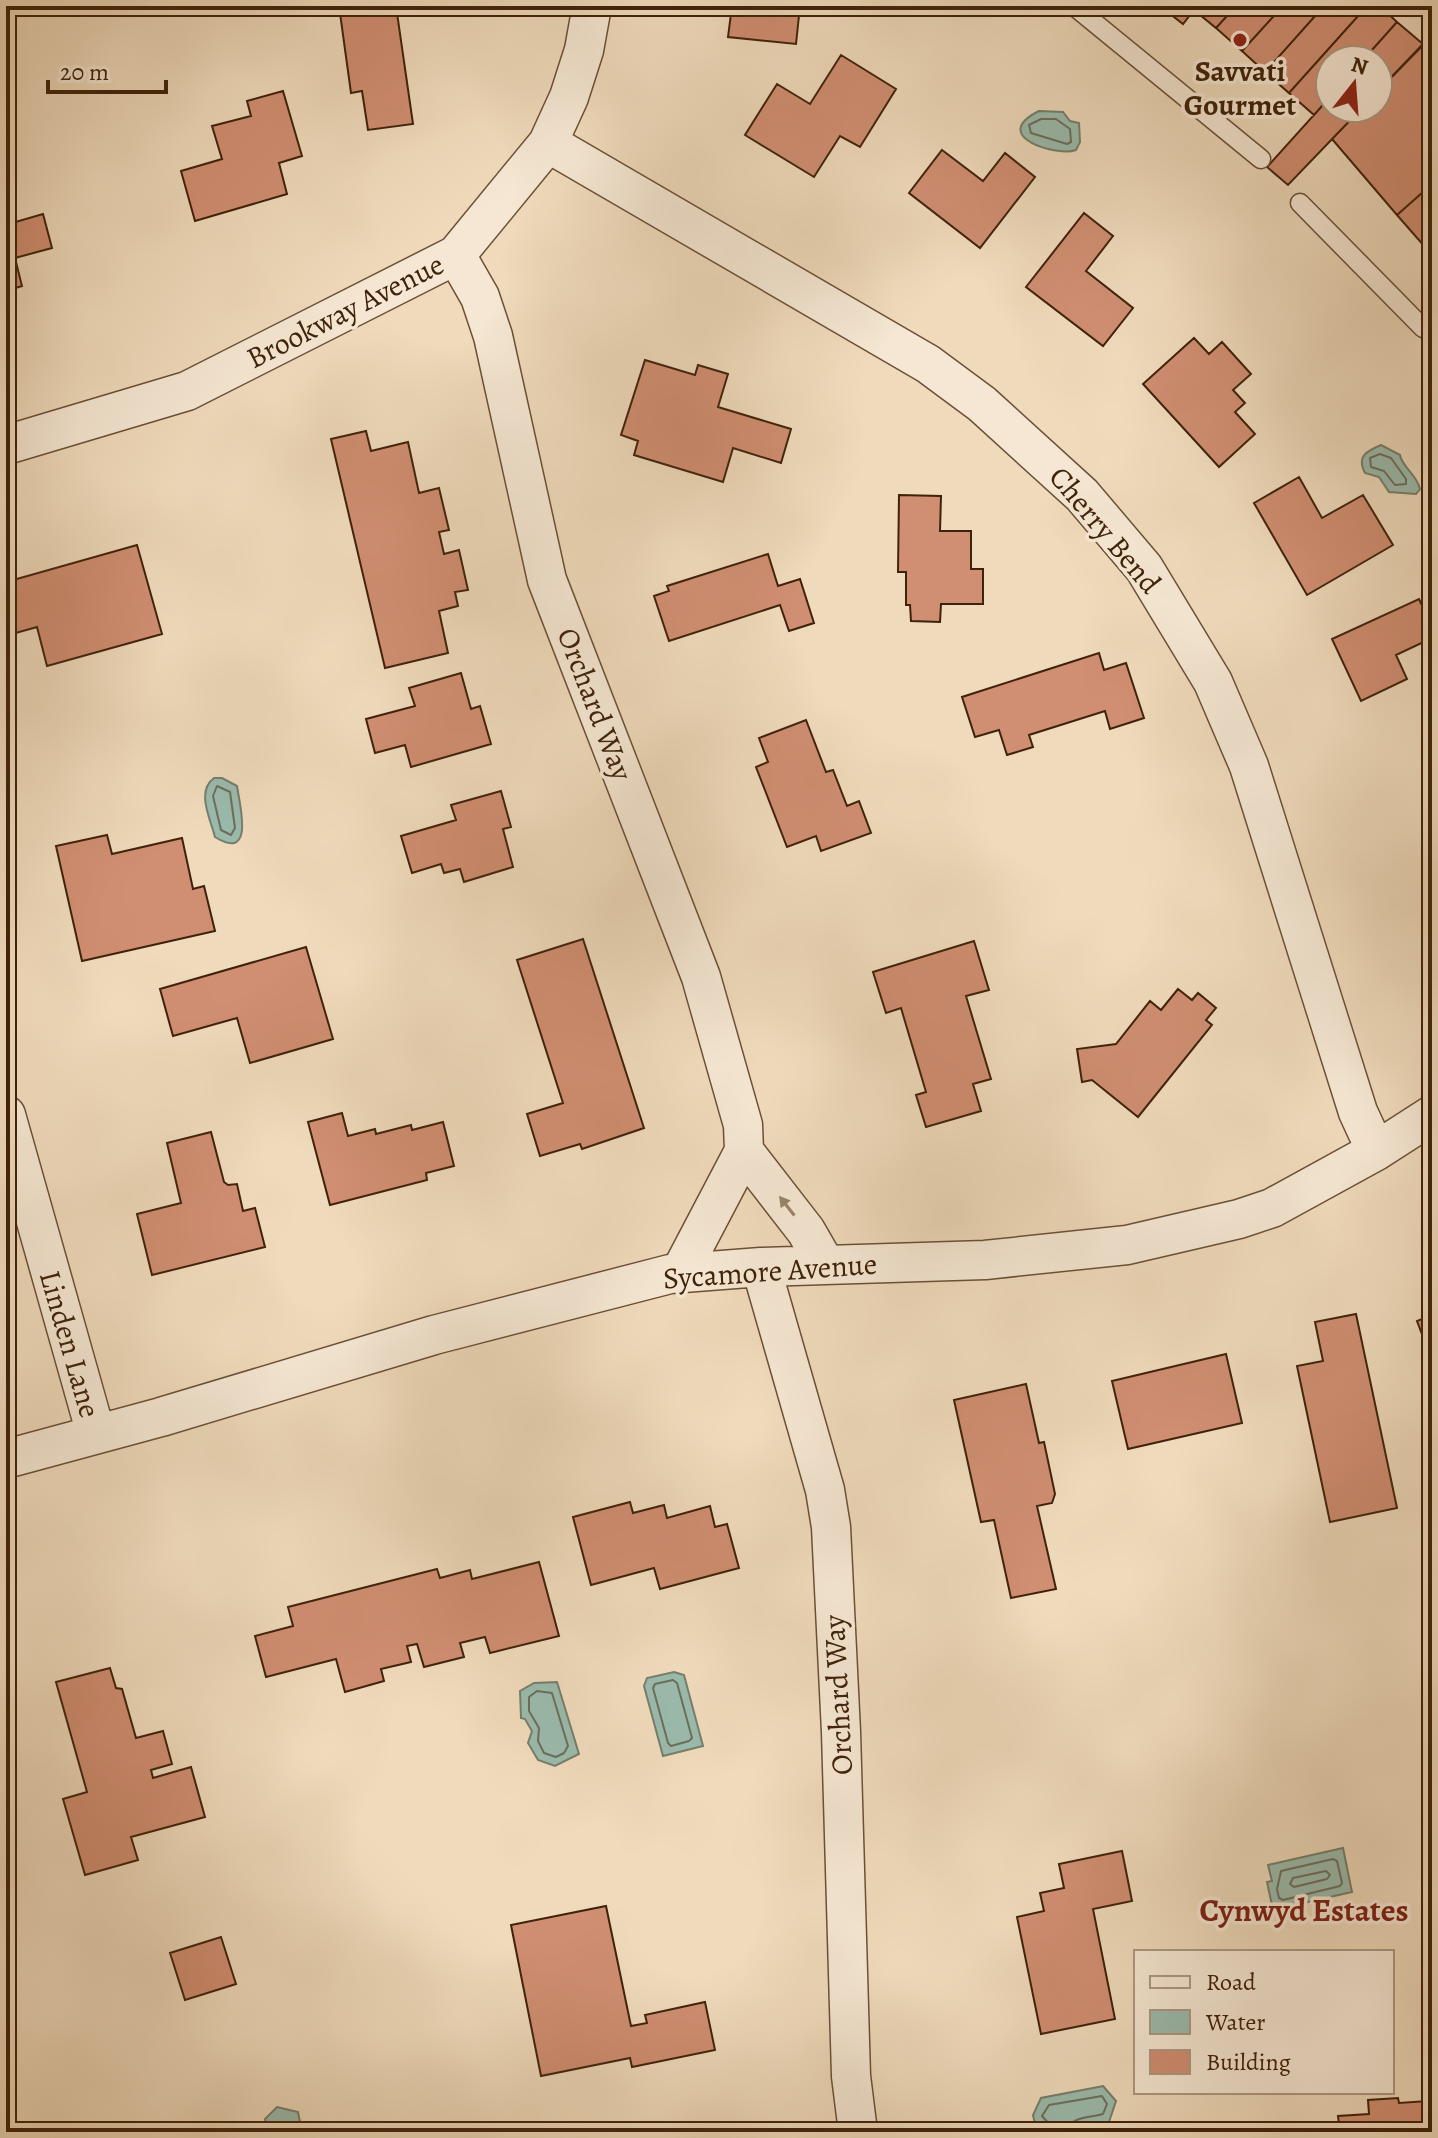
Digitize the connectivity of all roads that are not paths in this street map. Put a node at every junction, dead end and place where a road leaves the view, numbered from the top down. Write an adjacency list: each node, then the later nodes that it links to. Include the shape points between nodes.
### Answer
1 (592, 6): 3 (street, Brookway Avenue, via 569,97)
2 (1074, 6): 4 (lane)
3 (548, 143): 6 (street, Brookway Avenue); 12 (street, Cherry Bend, via 928,364 1034,449 1082,495 1144,568 1213,682 1249,766 1358,1112)
4 (1261, 159)
5 (1300, 203): 7 (lane)
6 (456, 255): 8 (street, Brookway Avenue, via 187,391); 11 (street, Orchard Way, via 480,297 493,336 547,580 701,977 743,1125)
7 (1429, 330)
8 (6, 445)
9 (6, 1115): 16 (street, Linden Lane)
10 (1432, 1115): 12 (street, Sycamore Avenue)
11 (744, 1151): 13 (street, one-way to 11); 15 (street)
12 (1376, 1151): 13 (street, Sycamore Avenue, via 1272,1208 1127,1245 985,1260)
13 (825, 1264): 14 (street, Sycamore Avenue)
14 (761, 1267): 15 (street, Sycamore Avenue); 18 (street, Orchard Way, via 831,1527 851,2076)
15 (680, 1273): 16 (street, Sycamore Avenue, via 434,1335)
16 (96, 1434): 17 (street, Sycamore Avenue)
17 (6, 1459)
18 (858, 2132)

